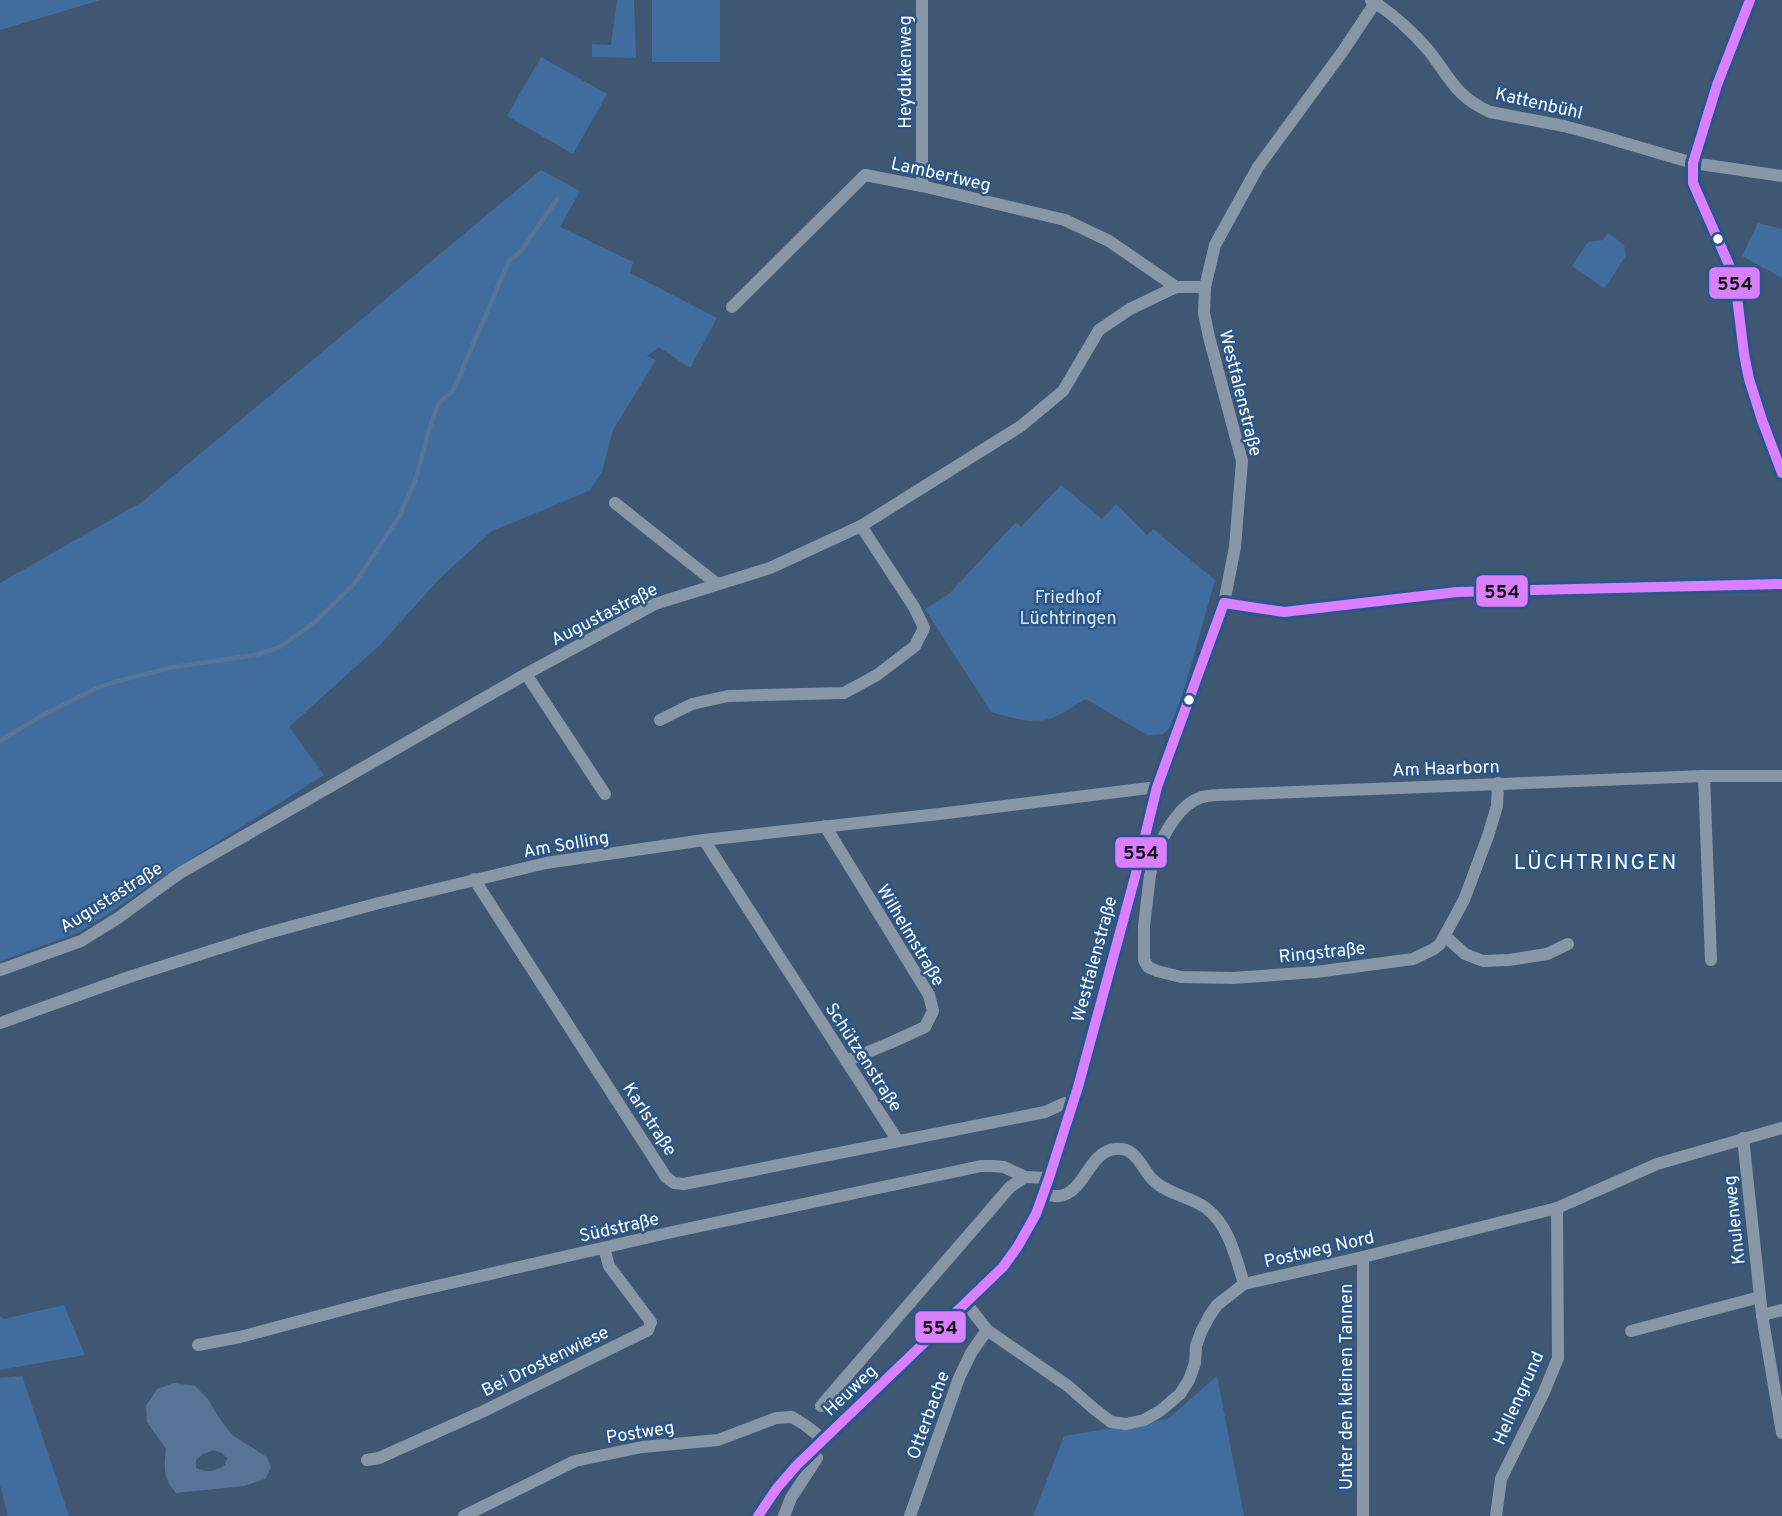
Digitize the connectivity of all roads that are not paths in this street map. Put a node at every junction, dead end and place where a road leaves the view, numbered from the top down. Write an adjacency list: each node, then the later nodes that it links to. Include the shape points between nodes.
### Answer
1 (922, 0): 6 (street, Heydukenweg)
2 (1750, 0): 4 (street)
3 (1374, 1): 4 (street, Kattenbühl, via 1430,52 1459,92 1479,107); 8 (street, Westfalenstraße, via 1258,167 1215,245)
4 (1693, 163): 5 (street, Kattenbühl); 10 (street, via 1693,183 1733,274 1745,363)
5 (1782, 176)
6 (922, 186): 7 (street, Lambertweg, via 1065,220 1109,241); 9 (street, Lambertweg, via 865,175)
7 (1176, 287): 8 (street, Augustastraße); 12 (street, Augustastraße, via 1099,330 1063,391 1021,426)
8 (1205, 287): 15 (street, Westfalenstraße, via 1209,337 1242,461 1238,527)
9 (732, 307)
10 (1782, 473)
11 (615, 503): 13 (street)
12 (861, 526): 13 (street, Augustastraße, via 770,568); 17 (street, via 924,628 915,646 844,693 728,696 692,704)
13 (717, 584): 16 (street, Augustastraße, via 655,604)
14 (1782, 584): 15 (street, via 1457,592 1284,612)
15 (1224, 603): 21 (street, Westfalenstraße)
16 (526, 674): 22 (street); 31 (street, Augustastraße, via 180,873 80,941)
17 (660, 720)
18 (1704, 776): 19 (street, Am Haarborn); 20 (street, Am Haarborn); 30 (street)
19 (1782, 776)
20 (1498, 783): 26 (street, Am Haarborn, via 1199,797 1178,815); 28 (street, Ringstraße, via 1488,836)
21 (1157, 787): 23 (street, Am Solling); 25 (street, Westfalenstraße)
22 (606, 794)
23 (825, 826): 24 (street, Am Solling); 33 (street, Wilhelmstraße, via 929,995 933,1011 925,1027)
24 (704, 840): 27 (street, Am Solling, via 546,863); 33 (street, Schützenstraße)
25 (1140, 851): 26 (street); 37 (street, Westfalenstraße, via 1071,1108 1065,1102 1045,1112)
26 (1155, 853): 28 (street, Ringstraße, via 1144,960 1157,971 1220,978 1316,972 1413,959 1434,949)
27 (474, 879): 32 (street, Am Solling, via 264,934); 37 (street, Karlstraße, via 674,1183)
28 (1445, 936): 29 (street, via 1465,954 1483,961 1547,954)
29 (1568, 944)
30 (1711, 960)
31 (0, 970)
32 (0, 1023)
33 (846, 1061): 37 (street, Schützenstraße)
34 (1782, 1128): 35 (street, Postweg Nord)
35 (1743, 1138): 41 (street, Postweg Nord, via 1657,1164); 45 (street, Knulenweg)
36 (1060, 1140): 39 (street)
37 (898, 1141)
38 (1025, 1177): 39 (street, Südstraße); 42 (street, Südstraße, via 1004,1167 981,1166); 52 (street, Heuweg, via 1010,1187)
39 (1049, 1178): 40 (street)
40 (1044, 1194): 44 (street, via 1065,1195 1104,1153 1128,1151 1154,1181 1206,1208 1221,1224); 46 (street, Heuweg, via 1012,1255)
41 (1557, 1208): 43 (street, Postweg Nord); 62 (street, Hellengrund, via 1558,1358 1500,1479)
42 (604, 1248): 51 (street, Südstraße); 56 (street, Bei Drostenwiese, via 609,1266 651,1322 648,1330 484,1411)
43 (1363, 1257): 44 (street, Postweg Nord); 61 (street, Unter den kleinen Tannen)
44 (1244, 1284): 49 (street, Postweg Nord, via 1210,1315 1180,1394 1144,1420 1126,1424 1111,1422 1068,1385)
45 (1759, 1297): 48 (street, Knulenweg); 50 (street)
46 (966, 1303): 49 (street, Postweg Nord); 54 (street, Heuweg)
47 (1782, 1310): 48 (street)
48 (1762, 1315): 53 (street, Knulenweg)
49 (987, 1330): 60 (street, Otterbache, via 959,1378)
50 (1631, 1331)
51 (198, 1345)
52 (821, 1406)
53 (1782, 1433)
54 (822, 1439): 55 (street, Heuweg); 57 (street, Postweg, via 792,1417 776,1418 718,1440 642,1447 575,1461)
55 (811, 1451): 58 (street, Heuweg); 59 (street, via 817,1458)
56 (368, 1461)
57 (464, 1516)
58 (758, 1516)
59 (784, 1516)
60 (910, 1516)
61 (1363, 1516)
62 (1496, 1516)

